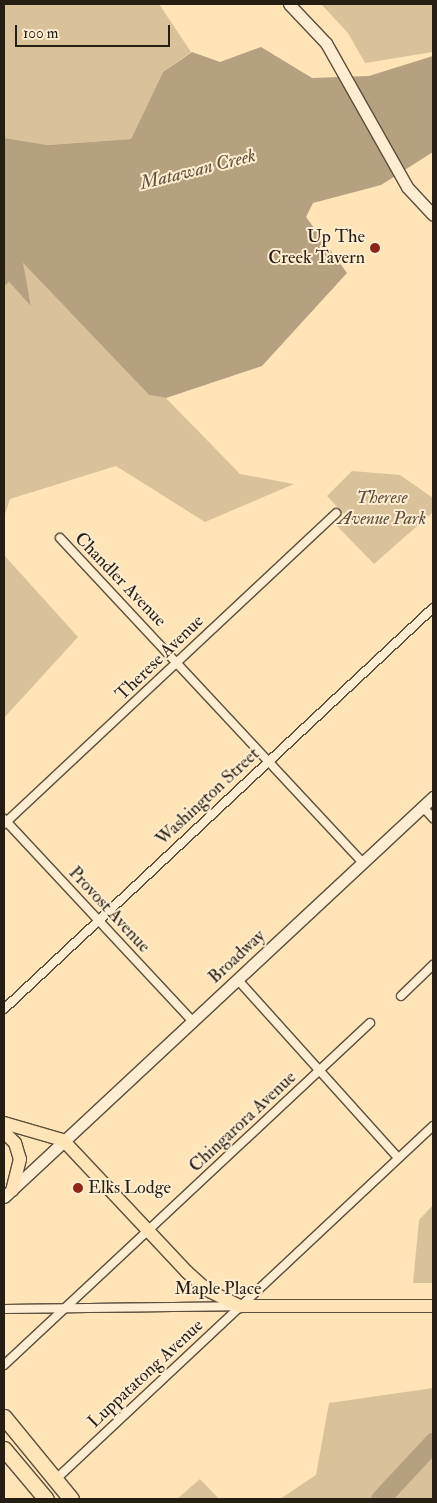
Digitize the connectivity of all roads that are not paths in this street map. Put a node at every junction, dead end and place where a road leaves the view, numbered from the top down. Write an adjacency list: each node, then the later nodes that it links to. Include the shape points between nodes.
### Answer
1 (289, 4): 2 (main road, via 326,42 407,187)
2 (433, 216)
3 (336, 513): 6 (street, Therese Avenue)
4 (60, 538): 6 (street, Chandler Avenue)
5 (433, 608): 7 (street, Washington Street)
6 (177, 663): 7 (street, Chandler Avenue); 11 (street, Therese Avenue)
7 (268, 762): 12 (street, Chandler Avenue); 13 (street, Washington Street)
8 (433, 798): 9 (main road, Broadway)
9 (423, 807): 10 (street); 12 (main road, Broadway)
10 (433, 818)
11 (5, 822): 13 (street, Provost Avenue)
12 (363, 863): 15 (main road, Broadway)
13 (98, 920): 17 (street, Washington Street); 18 (street, Provost Avenue)
14 (433, 965): 16 (street)
15 (238, 980): 18 (main road, Broadway); 20 (street)
16 (401, 996)
17 (4, 1009)
18 (193, 1022): 24 (main road, Broadway)
19 (370, 1023): 20 (street, Chingarora Avenue)
20 (320, 1070): 25 (street); 27 (street, Chingarora Avenue)
21 (4, 1123): 24 (main road)
22 (433, 1126): 25 (street, Luppatatong Avenue)
23 (4, 1132): 26 (main road, via 15,1143 20,1159)
24 (63, 1140): 26 (main road, Broadway); 27 (main road)
25 (398, 1158): 28 (street, Luppatatong Avenue)
26 (8, 1194)
27 (148, 1231): 28 (main road, via 207,1290); 30 (street, Chingarora Avenue)
28 (240, 1306): 29 (main road, Maple Place); 30 (street, Maple Place); 35 (street, Luppatatong Avenue)
29 (433, 1306)
30 (66, 1307): 31 (street, Maple Place); 32 (street, Chingarora Avenue)
31 (4, 1309)
32 (4, 1365)
33 (4, 1418): 35 (highway)
34 (4, 1449): 36 (highway)
35 (55, 1480): 37 (highway)
36 (40, 1497)
37 (71, 1499)

